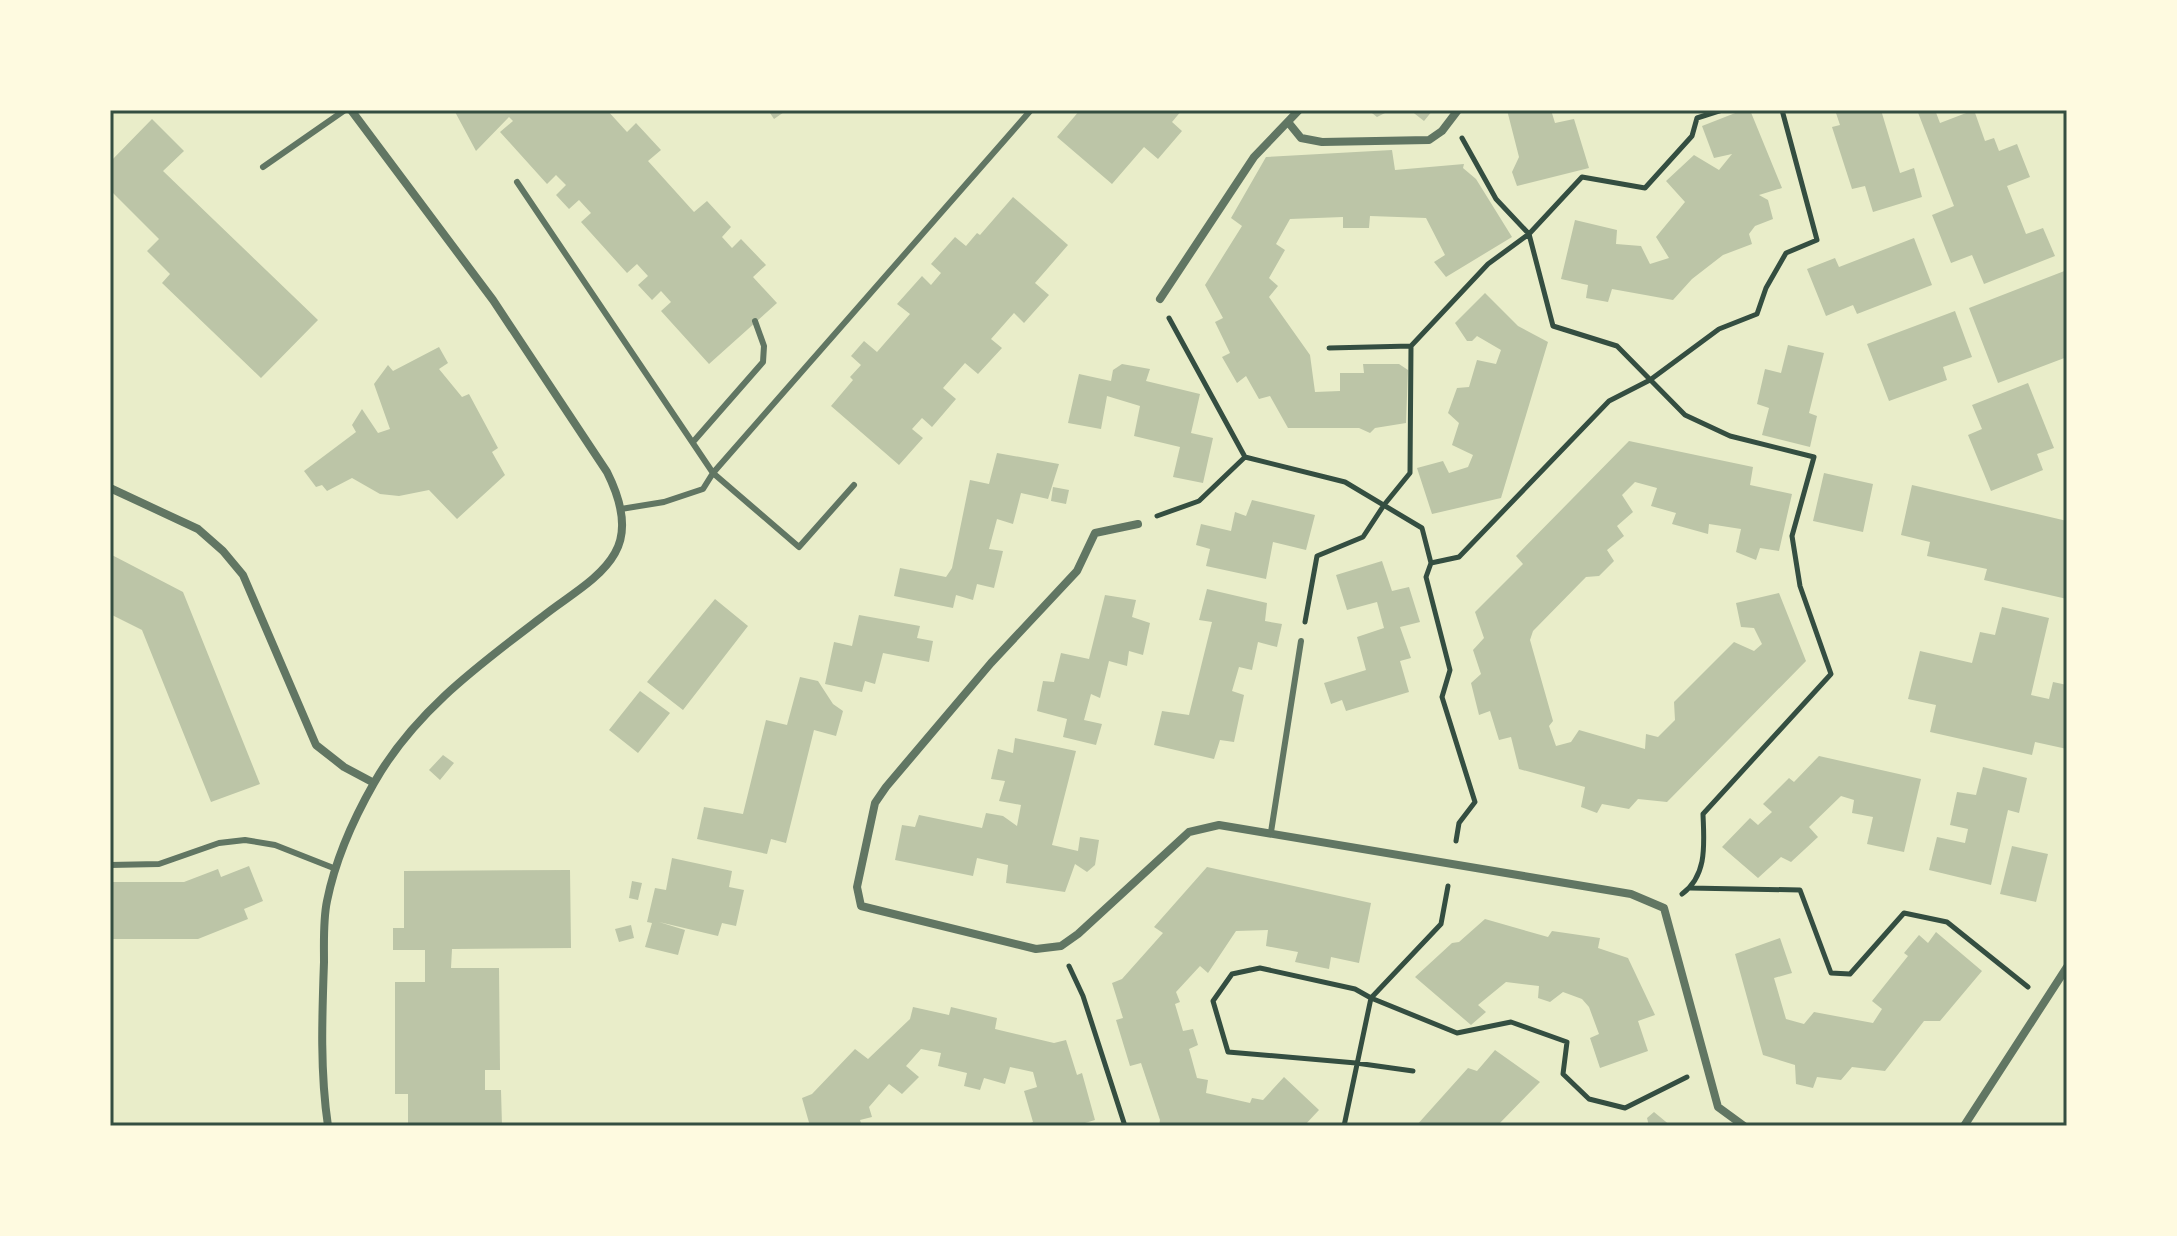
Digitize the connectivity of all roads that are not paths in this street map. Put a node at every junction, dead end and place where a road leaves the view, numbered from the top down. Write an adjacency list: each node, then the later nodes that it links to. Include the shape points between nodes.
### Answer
1 (348, 110): 6 (lane); 14 (street, via 493,300 607,472)
2 (1031, 110): 11 (lane)
3 (1299, 110): 5 (street)
4 (1458, 110): 5 (street, via 1429,140 1322,142 1301,138)
5 (1288, 122): 8 (street, via 1254,157)
6 (263, 167)
7 (517, 182): 10 (lane)
8 (1160, 299)
9 (755, 321): 10 (lane, via 764,346 763,362)
10 (693, 442): 11 (lane)
11 (713, 473): 12 (lane, via 799,547); 14 (lane, via 703,489)
12 (854, 485)
13 (110, 488): 17 (street, via 198,529 223,551 243,575 316,745)
14 (621, 509): 17 (street, via 623,527 616,552 598,573 431,707)
15 (1138, 524): 18 (street, via 1095,533 1077,571 886,787 875,803 857,887 861,906 1036,949 1061,946 1189,832 1219,825)
16 (1301, 641): 18 (lane)
17 (374, 783): 20 (street)
18 (1271, 832): 23 (street, via 1631,894 1664,908 1718,1107)
19 (110, 865): 20 (lane, via 159,864 219,843 245,840 275,845)
20 (336, 869): 22 (street, via 326,904 323,990)
21 (2067, 967): 24 (street)
22 (328, 1126)
23 (1744, 1126)
24 (1964, 1126)

